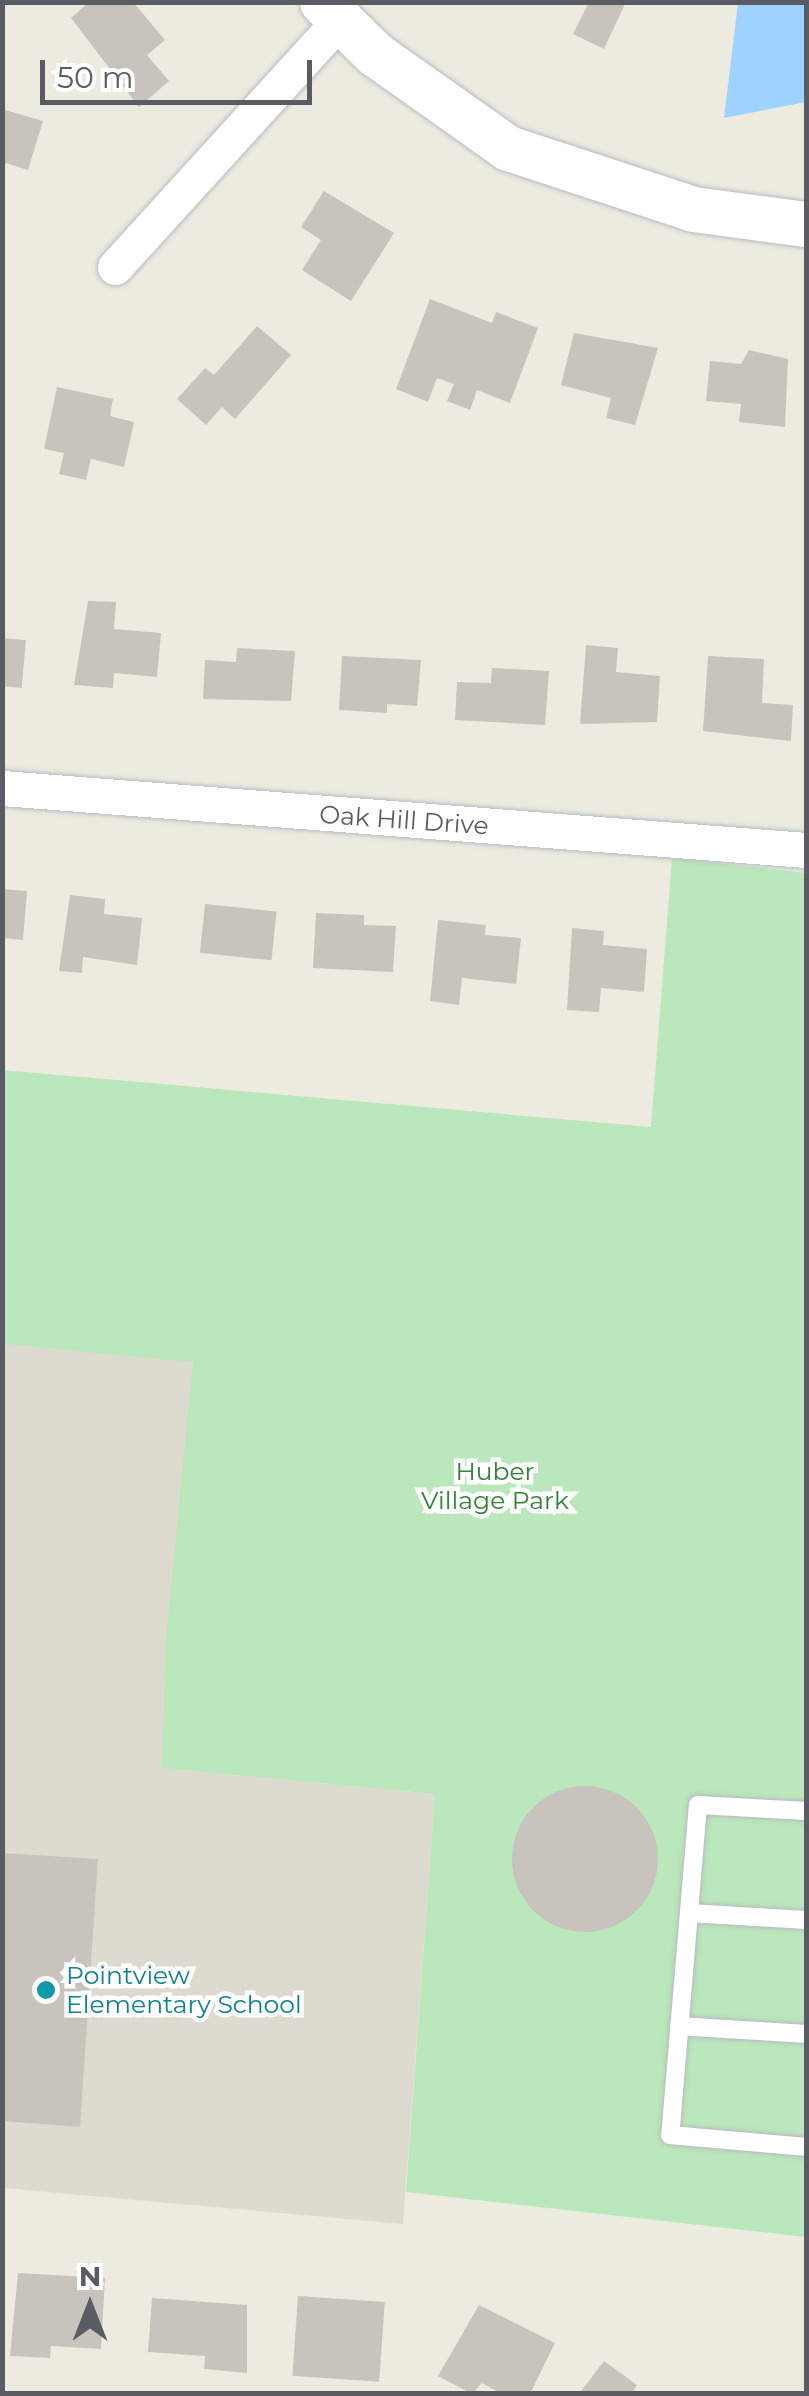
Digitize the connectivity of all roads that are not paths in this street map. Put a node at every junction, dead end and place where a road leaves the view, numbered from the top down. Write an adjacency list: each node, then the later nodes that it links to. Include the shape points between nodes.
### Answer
1 (330, 12): 2 (street, via 422,90 508,148 693,209); 3 (street)
2 (806, 224)
3 (115, 267)
4 (2, 788): 5 (street, Oak Hill Drive)
5 (806, 850)
6 (806, 1811): 7 (lane, via 698,1804)
7 (688, 1913): 8 (lane); 9 (lane)
8 (806, 1920)
9 (679, 2026): 10 (lane); 11 (lane, via 670,2135)
10 (806, 2034)
11 (806, 2147)

